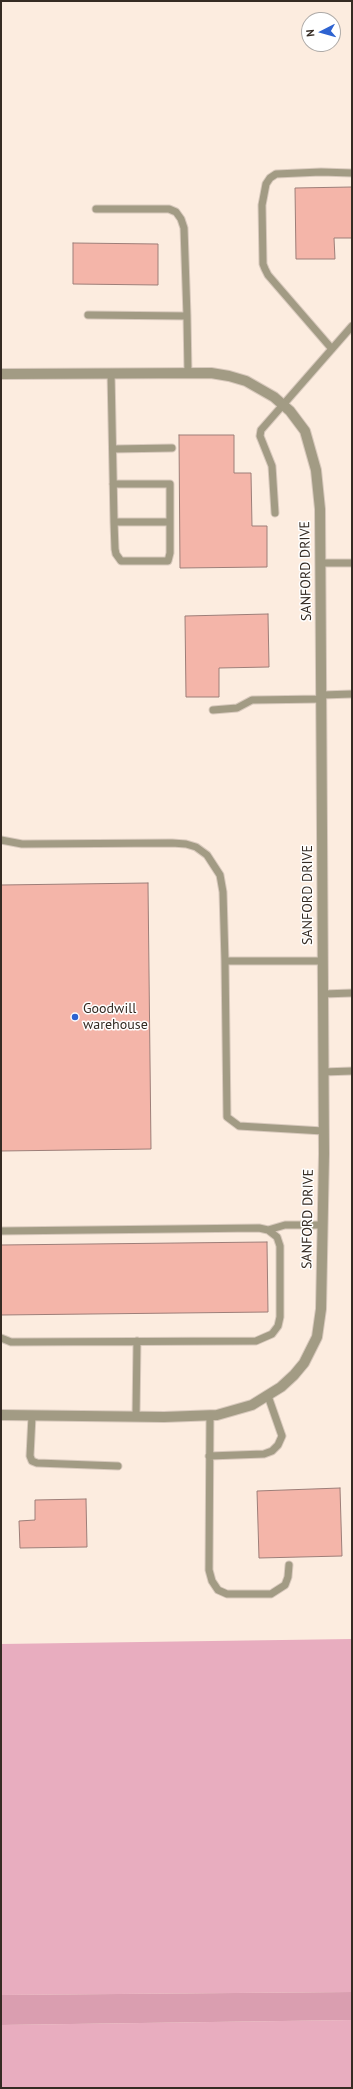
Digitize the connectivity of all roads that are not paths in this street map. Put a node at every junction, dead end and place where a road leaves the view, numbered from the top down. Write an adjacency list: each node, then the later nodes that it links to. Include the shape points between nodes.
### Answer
1 (352, 173): 6 (lane, via 276,174 266,184 262,204 264,264 268,275)
2 (96, 209): 4 (lane, via 169,209 176,212 184,228)
3 (88, 315): 4 (lane)
4 (187, 316): 8 (lane)
5 (351, 328): 6 (lane)
6 (332, 349): 10 (lane)
7 (111, 373): 8 (street, SANFORD DRIVE); 9 (street, SANFORD DRIVE); 12 (lane)
8 (188, 373): 10 (street, SANFORD DRIVE, via 211,373 246,381 261,388)
9 (1, 374)
10 (284, 405): 14 (lane, via 261,430 260,436 272,466); 17 (street, SANFORD DRIVE, via 305,431 316,470)
11 (172, 448): 12 (lane)
12 (112, 449): 13 (lane)
13 (113, 484): 15 (lane); 16 (lane, via 170,484)
14 (275, 513)
15 (114, 522): 16 (lane); 16 (lane, via 118,558 166,562 170,558)
16 (170, 522)
17 (321, 563): 18 (lane); 20 (street, SANFORD DRIVE)
18 (352, 563)
19 (352, 694): 20 (lane)
20 (322, 697): 21 (lane, via 252,700 237,708); 24 (street, SANFORD DRIVE)
21 (213, 710)
22 (1, 840): 23 (lane, via 22,844 172,843 196,847 207,855 220,874)
23 (225, 961): 24 (lane); 29 (lane, via 227,1117 239,1126)
24 (322, 961): 26 (street, SANFORD DRIVE)
25 (352, 993): 26 (lane)
26 (323, 994): 27 (street, SANFORD DRIVE)
27 (323, 1072): 28 (lane); 29 (street, SANFORD DRIVE)
28 (352, 1072)
29 (323, 1131): 30 (street, SANFORD DRIVE)
30 (322, 1225): 31 (lane, via 285,1225); 35 (street, SANFORD DRIVE, via 321,1309 317,1337 308,1356 294,1375)
31 (268, 1230): 32 (lane, via 259,1228); 34 (lane, via 277,1237 280,1246 280,1317 278,1326 272,1334 248,1342)
32 (1, 1231)
33 (1, 1338): 34 (lane, via 10,1342)
34 (137, 1341): 39 (lane)
35 (268, 1396): 37 (street, SANFORD DRIVE, via 252,1405); 40 (lane, via 282,1436 272,1452)
36 (1, 1415): 38 (street, SANFORD DRIVE)
37 (210, 1415): 39 (street, SANFORD DRIVE); 40 (lane)
38 (32, 1416): 39 (street, SANFORD DRIVE); 41 (lane, via 30,1456 37,1463)
39 (136, 1417)
40 (209, 1456): 42 (lane, via 209,1570 218,1590 227,1594 271,1594 285,1585)
41 (118, 1466)
42 (289, 1566)

